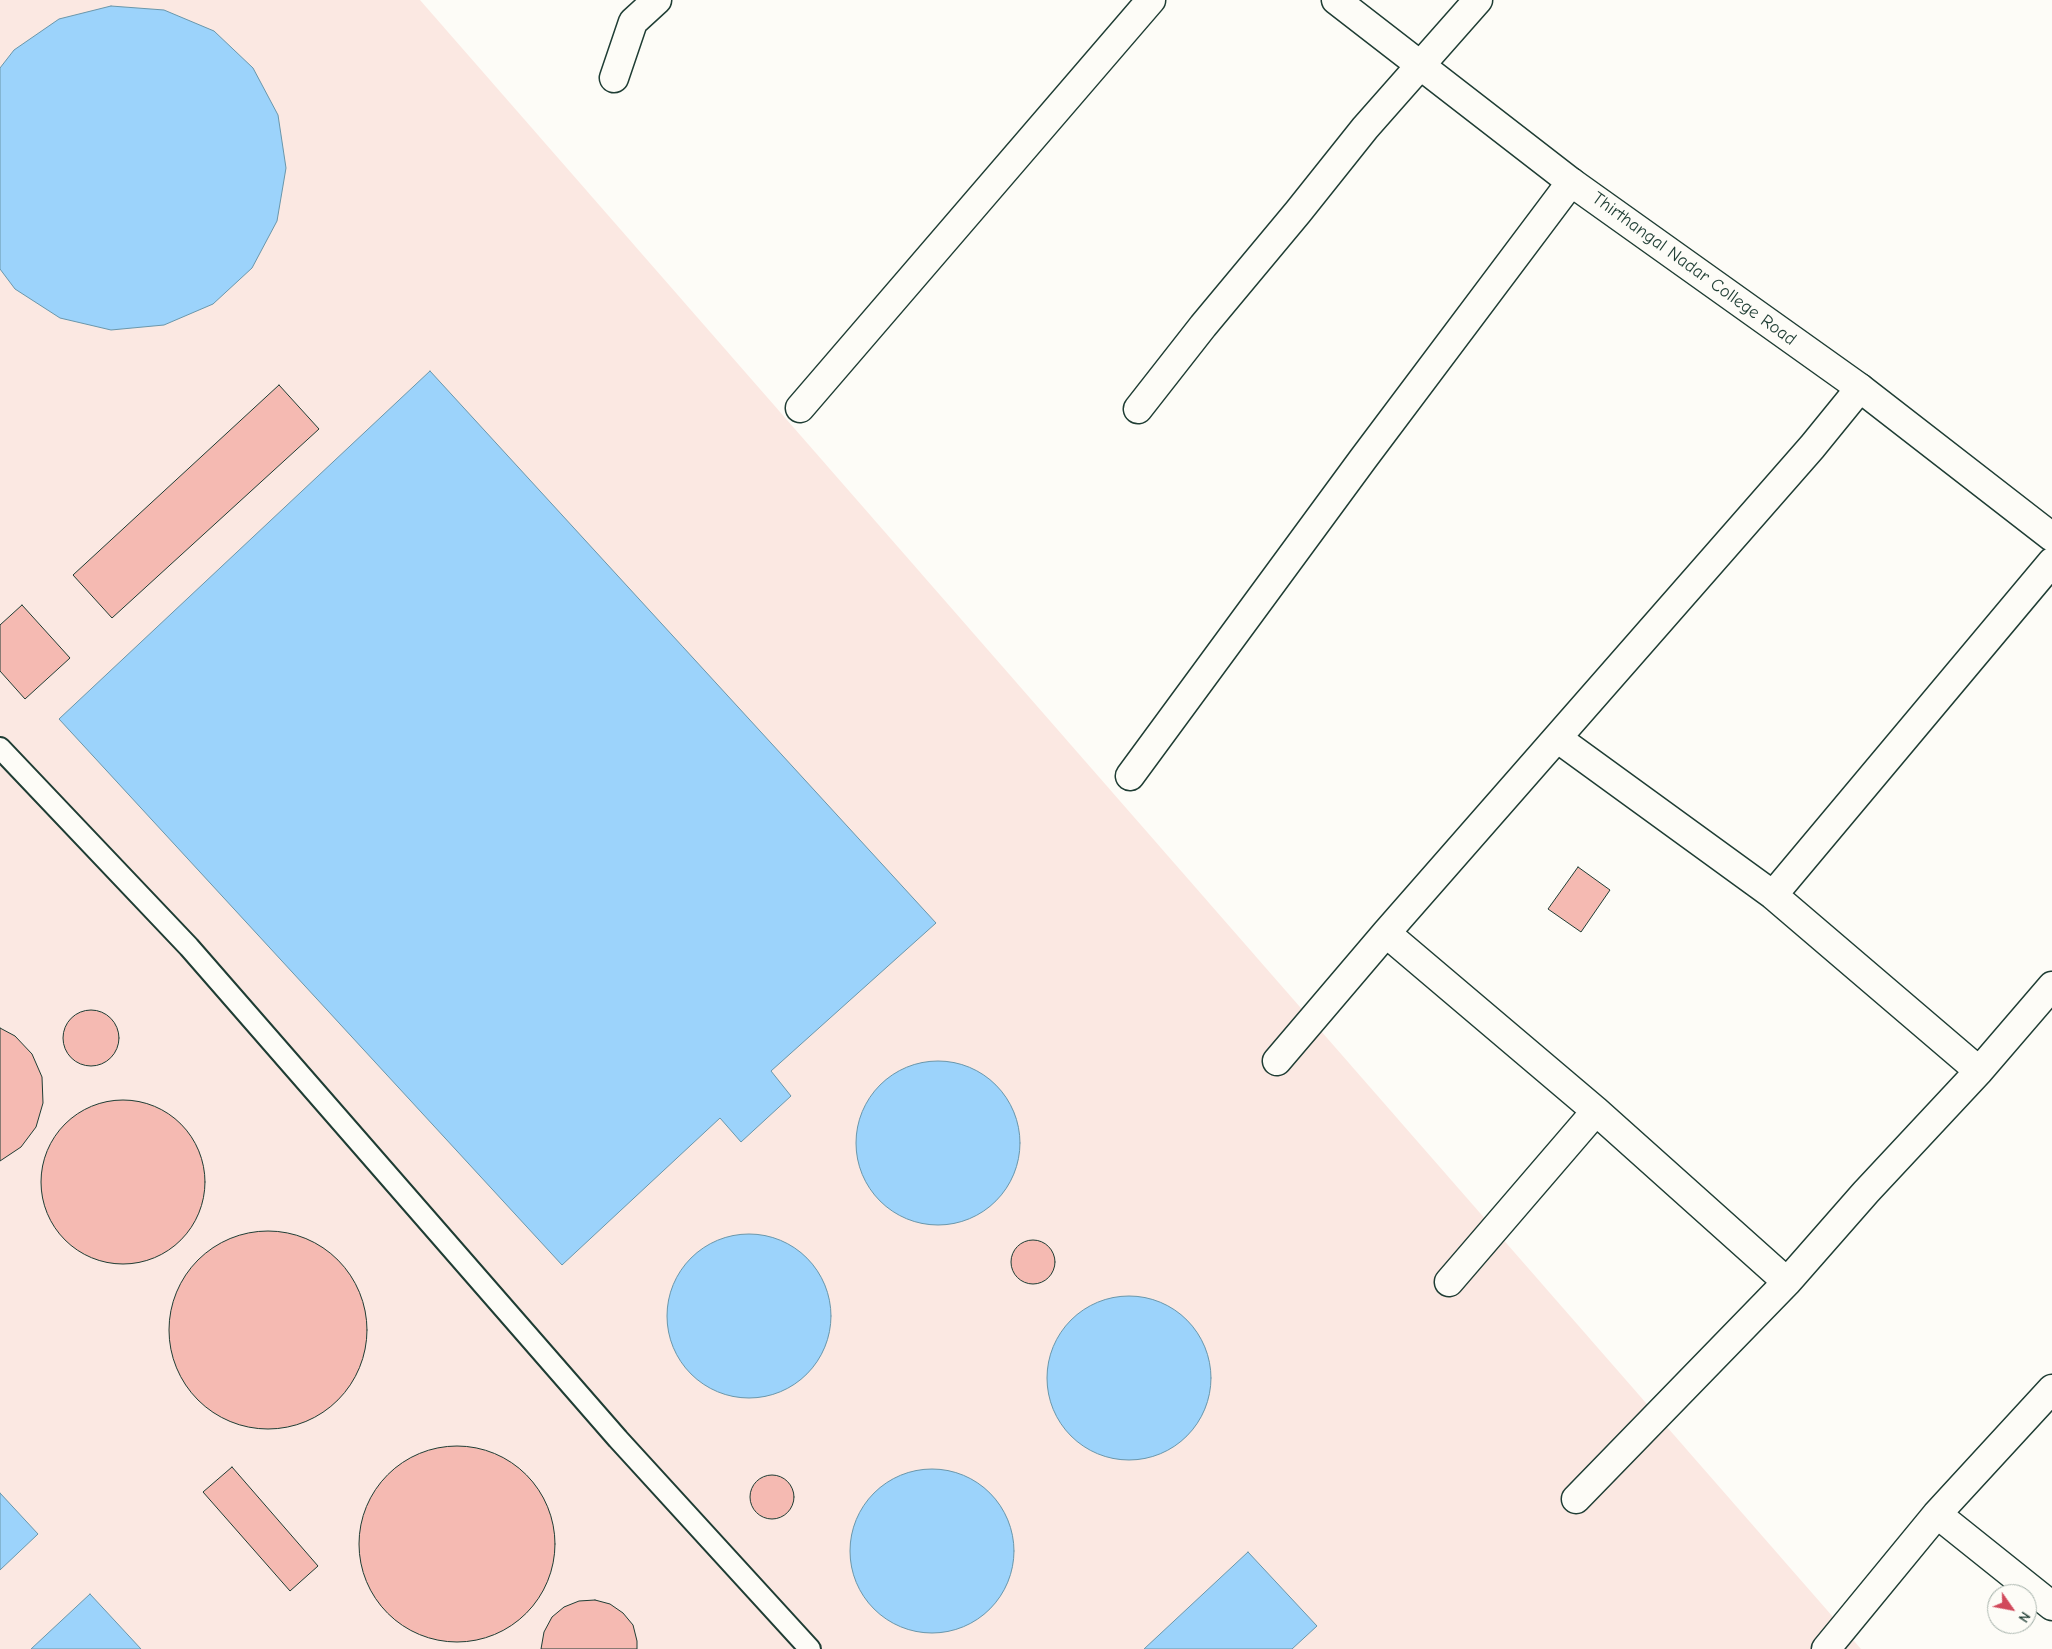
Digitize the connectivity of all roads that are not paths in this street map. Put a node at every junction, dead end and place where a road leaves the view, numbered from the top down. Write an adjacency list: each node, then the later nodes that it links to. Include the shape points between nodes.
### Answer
1 (657, 0): 6 (street, via 633,22)
2 (1151, 0): 9 (street)
3 (1336, 0): 5 (street, Thirthangal Nadar College Road)
4 (1478, 0): 5 (street)
5 (1419, 66): 7 (street, Thirthangal Nadar College Road); 10 (street)
6 (614, 78)
7 (1572, 182): 8 (street, Thirthangal Nadar College Road); 15 (street)
8 (1860, 388): 11 (street, Thirthangal Nadar College Road); 13 (street)
9 (800, 408)
10 (1138, 409)
11 (2052, 537)
12 (2052, 562): 16 (street)
13 (1557, 738): 16 (street); 17 (street)
14 (0, 748): 28 (lane, via 188,947 618,1439)
15 (1130, 776)
16 (1773, 895): 20 (street)
17 (1386, 933): 19 (street); 21 (street)
18 (2052, 986): 20 (street)
19 (1277, 1061)
20 (1979, 1071): 23 (street)
21 (1596, 1111): 22 (street); 23 (street)
22 (1449, 1282)
23 (1787, 1282): 25 (street)
24 (2052, 1389): 26 (street)
25 (1576, 1499)
26 (1937, 1514): 27 (street); 29 (street)
27 (2052, 1606)
28 (810, 1649)
29 (1826, 1649)

